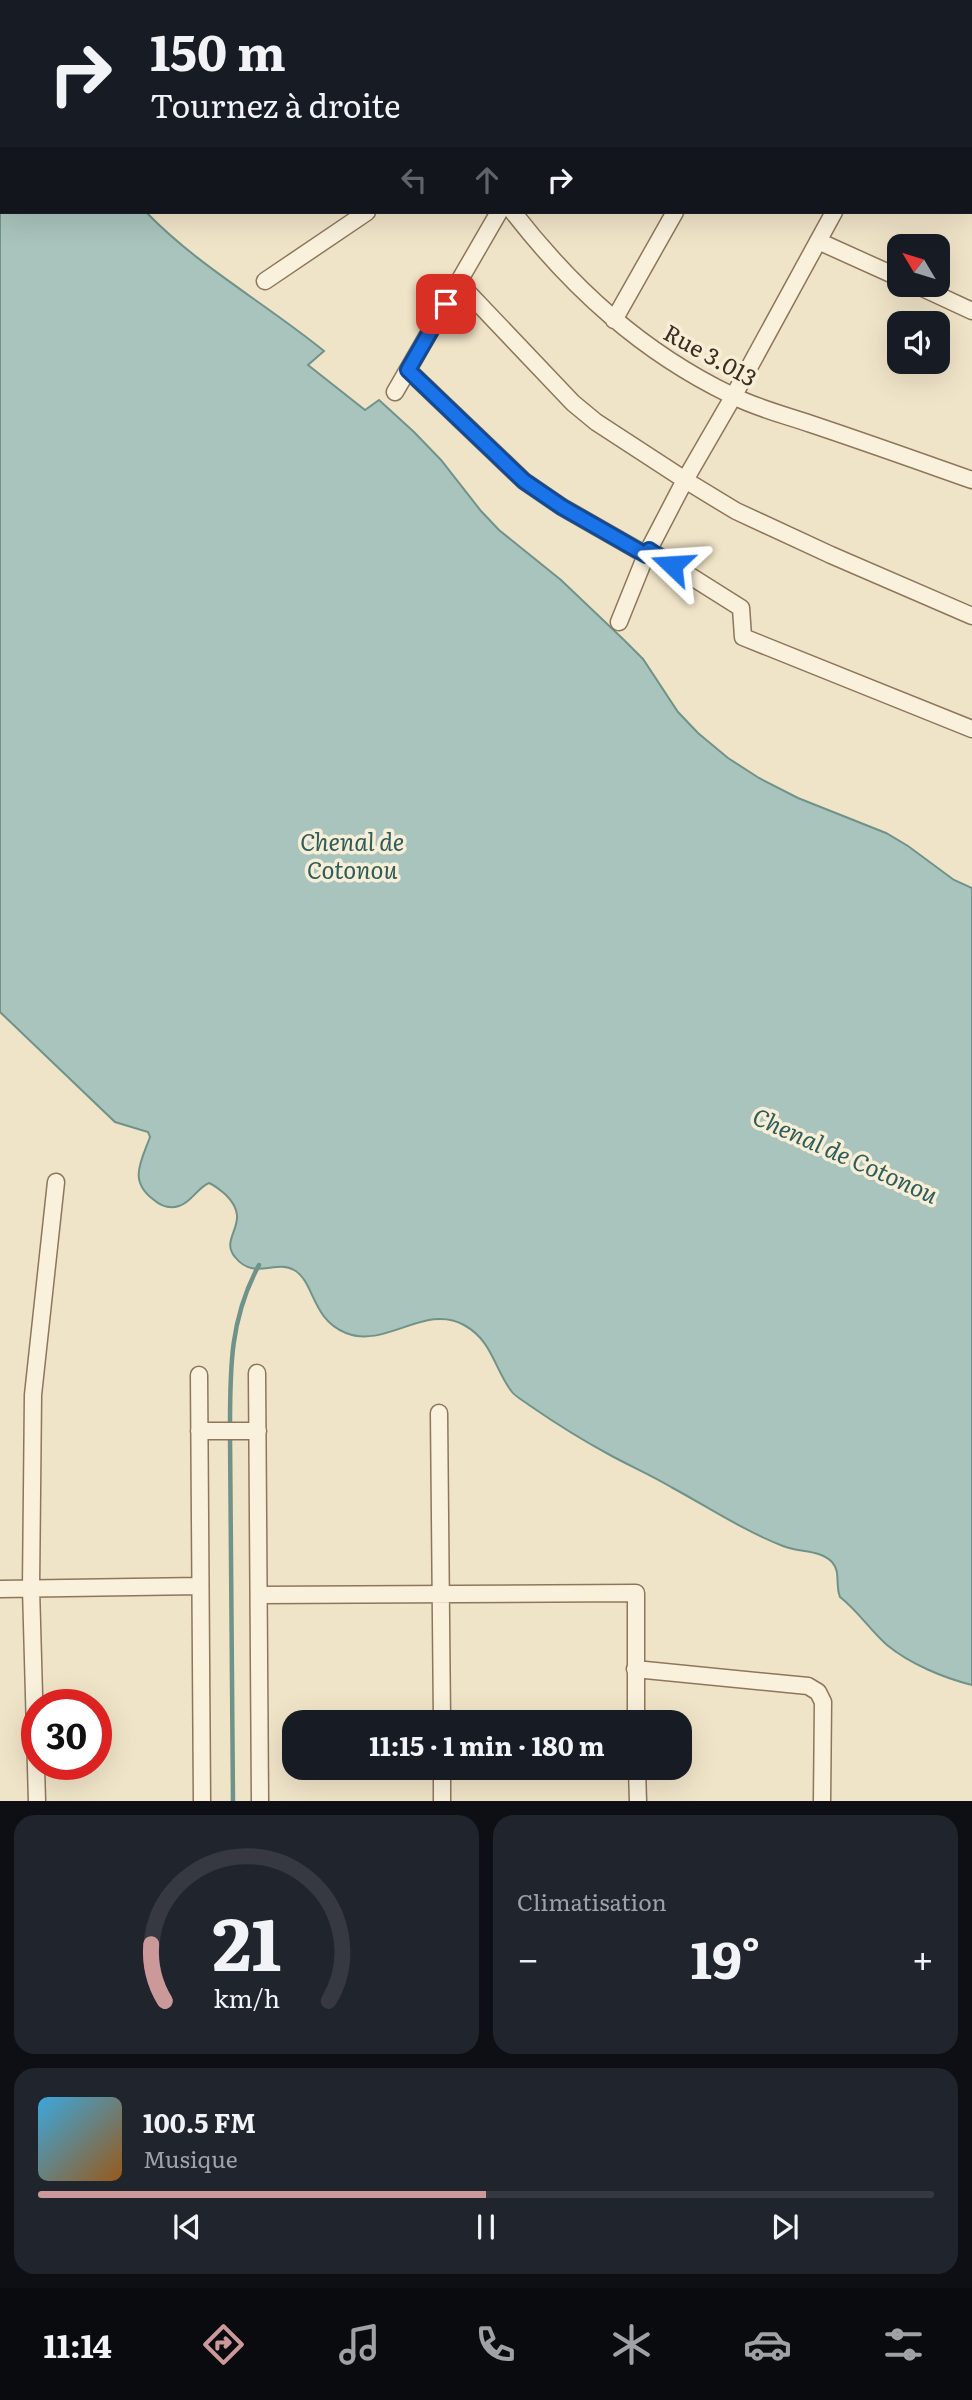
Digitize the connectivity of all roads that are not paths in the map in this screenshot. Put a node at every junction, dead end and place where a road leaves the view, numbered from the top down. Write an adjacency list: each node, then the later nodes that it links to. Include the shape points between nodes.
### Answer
1 (364, 214): 8 (street)
2 (498, 214): 9 (street)
3 (515, 214): 12 (street, Rue 3.013, via 579,289)
4 (674, 214): 12 (street)
5 (833, 214): 6 (street)
6 (818, 241): 7 (street); 15 (street)
7 (887, 272)
8 (265, 281)
9 (458, 282): 13 (street); 16 (street, via 573,403)
10 (944, 298): 11 (street)
11 (972, 311)
12 (614, 320): 15 (street, Rue 3.013, via 666,359)
13 (408, 370): 14 (street); 18 (street, via 524,481)
14 (395, 392)
15 (733, 397): 16 (street); 17 (street, Rue 3.013)
16 (685, 480): 18 (street); 19 (street, via 736,512)
17 (972, 480)
18 (647, 553): 20 (street); 21 (street, via 741,608 743,637)
19 (972, 616)
20 (619, 622)
21 (972, 729)
22 (56, 1182): 29 (street, via 34,1374)
23 (257, 1373): 27 (street)
24 (199, 1375): 26 (street)
25 (439, 1413): 31 (street)
26 (199, 1431): 27 (street); 28 (street)
27 (251, 1431): 32 (street)
28 (200, 1586): 29 (street); 39 (street)
29 (31, 1588): 30 (street); 38 (street)
30 (0, 1589)
31 (441, 1594): 32 (street); 33 (street, via 636,1593); 34 (street)
32 (259, 1595): 40 (street)
33 (635, 1669): 35 (street); 43 (street, via 808,1686 818,1692 823,1702)
34 (442, 1710)
35 (636, 1710)
36 (442, 1780): 41 (street)
37 (637, 1780): 42 (street)
38 (37, 1801)
39 (202, 1801)
40 (260, 1801)
41 (442, 1801)
42 (638, 1801)
43 (822, 1801)

